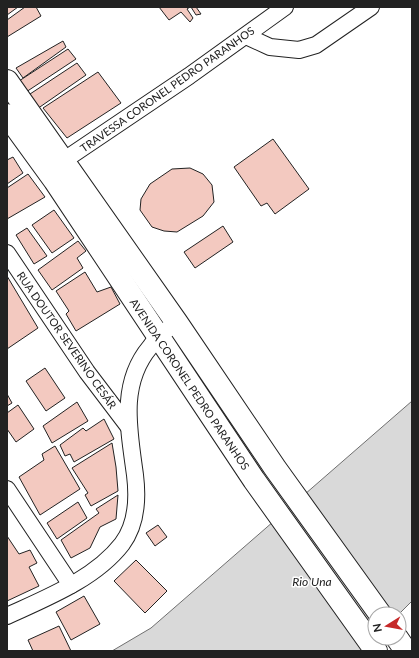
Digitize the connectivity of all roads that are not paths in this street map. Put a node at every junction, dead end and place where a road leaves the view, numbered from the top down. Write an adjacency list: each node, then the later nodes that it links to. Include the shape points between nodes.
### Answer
1 (285, 7): 3 (street, TRAVESSA CORONEL PEDRO PARANHOS)
2 (371, 7): 3 (street, via 316,45 299,50 270,47)
3 (246, 36): 6 (street, TRAVESSA CORONEL PEDRO PARANHOS)
4 (7, 81): 6 (main road, AVENIDA CORONEL PEDRO PARANHOS)
5 (7, 115): 6 (main road, AVENIDA CORONEL PEDRO PARANHOS)
6 (56, 166): 8 (main road, AVENIDA CORONEL PEDRO PARANHOS); 9 (main road, AVENIDA CORONEL PEDRO PARANHOS)
7 (7, 253): 10 (street, RUA DOUTOR SEVERINO CESÁR, via 87,372)
8 (177, 323): 9 (street); 13 (main road, AVENIDA CORONEL PEDRO PARANHOS, via 275,468)
9 (159, 336): 10 (street, via 136,366 129,390); 15 (main road, AVENIDA CORONEL PEDRO PARANHOS, via 254,480)
10 (128, 426): 12 (street, via 136,484 136,510 129,530 122,544 102,564)
11 (7, 489): 12 (street)
12 (70, 586): 14 (street)
13 (374, 606)
14 (7, 616)
15 (376, 651)

